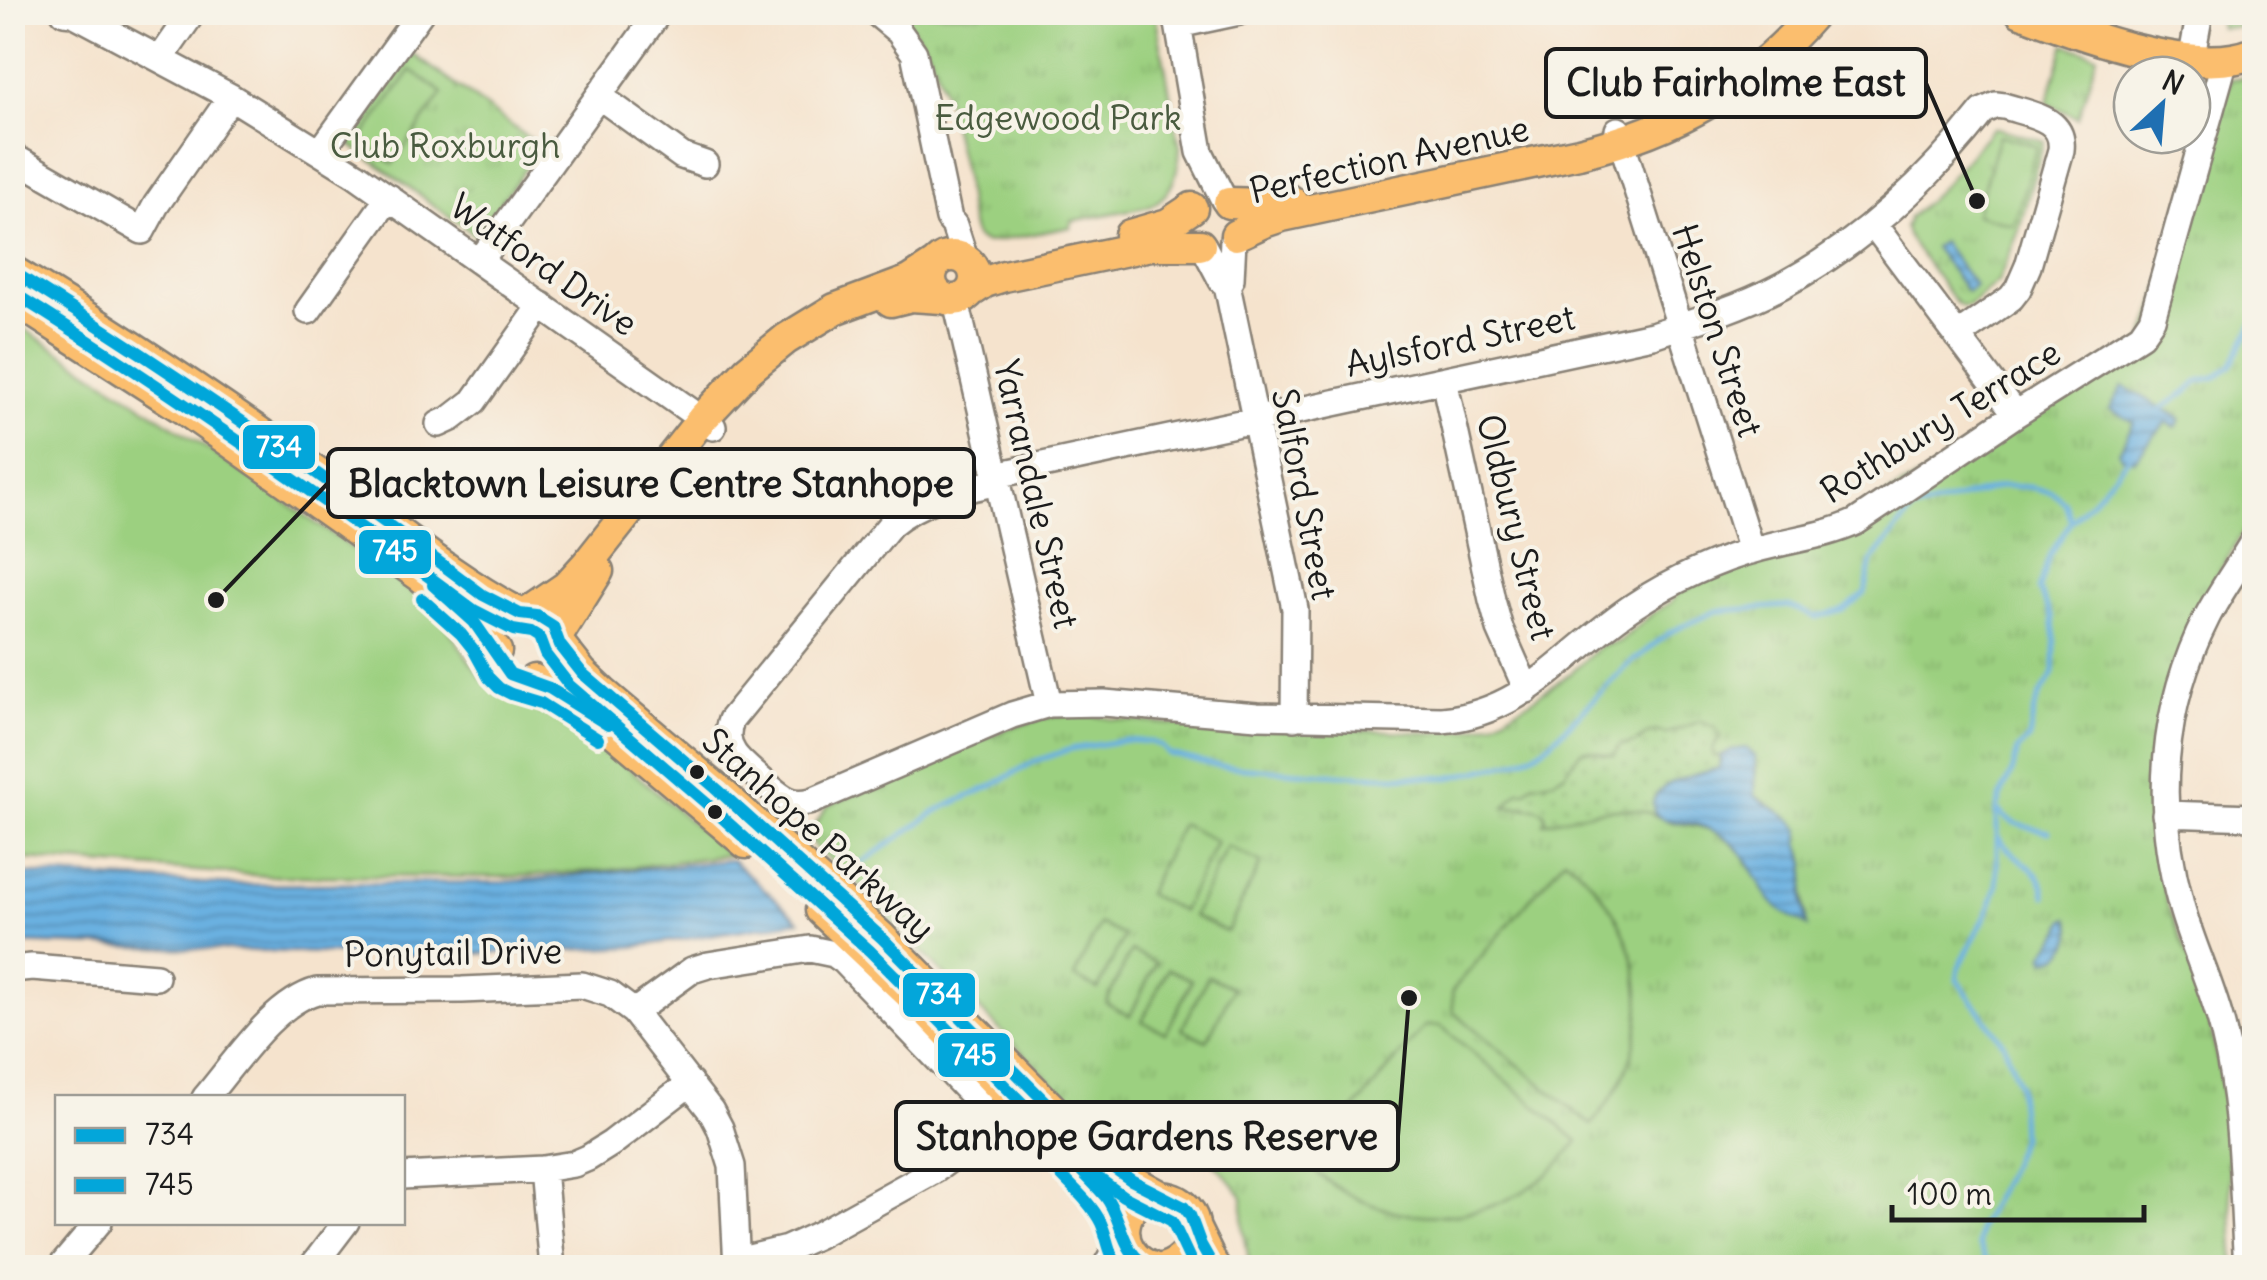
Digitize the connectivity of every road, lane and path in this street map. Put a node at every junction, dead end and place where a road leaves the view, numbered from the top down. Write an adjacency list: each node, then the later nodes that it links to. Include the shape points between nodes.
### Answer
1 (64, 12): 10 (street, Watford Drive)
2 (193, 12): 15 (street)
3 (421, 12): 19 (street)
4 (659, 12): 16 (street)
5 (876, 12): 28 (street, Yarrandale Street, via 914,53 950,220)
6 (1240, 12): 12 (street)
7 (1798, 12): 18 (main road, Perfection Avenue, via 1716,85)
8 (1815, 12): 18 (main road, Perfection Avenue, via 1733,88 1693,112)
9 (2200, 12): 13 (street, Rothbury Terrace)
10 (73, 13): 15 (street, Watford Drive)
11 (2044, 15): 13 (main road)
12 (1177, 19): 23 (street)
13 (2208, 52): 14 (main road); 35 (street, Rothbury Terrace, via 2222,70 2147,328)
14 (2254, 52)
15 (161, 58): 17 (street, Watford Drive)
16 (599, 96): 21 (street, via 682,156); 26 (street)
17 (231, 97): 19 (street, Watford Drive); 20 (street, via 142,231)
18 (1620, 136): 23 (main road, Perfection Avenue, via 1280,203); 25 (main road, Perfection Avenue, via 1298,212); 32 (street, Helston Street)
19 (320, 152): 22 (street, Watford Drive)
20 (12, 156)
21 (704, 164)
22 (388, 197): 26 (street, Watford Drive); 31 (street)
23 (1210, 204): 25 (main road, via 1238,214 1239,228); 25 (main road, via 1188,224 1194,240); 28 (main road, Perfection Avenue, via 1148,231)
24 (1874, 224): 32 (street, Aylsford Street, via 1778,288); 33 (street); 33 (street, Aylsford Street, via 1988,108 2004,106 2056,126 2060,150 2024,276 2011,298)
25 (1218, 242): 28 (main road, Perfection Avenue, via 1151,245 985,282); 36 (street, Salford Street)
26 (480, 261): 30 (street, Watford Drive)
27 (12, 270): 42 (main road, via 217,402 483,595)
28 (955, 276): 37 (main road, Perfection Avenue, via 910,281 835,309 786,338 748,370); 39 (street, Yarrandale Street)
29 (12, 298): 44 (main road, via 422,577)
30 (542, 305): 37 (street, Watford Drive); 38 (street, via 474,401)
31 (308, 311)
32 (1680, 326): 34 (street, Aylsford Street); 41 (street, Helston Street)
33 (1957, 336): 35 (street)
34 (1444, 380): 36 (street, Aylsford Street); 46 (street, Oldbury Street, via 1492,600)
35 (2016, 414): 41 (street, Rothbury Terrace, via 1856,522)
36 (1255, 419): 39 (street, Aylsford Street); 48 (street, Salford Street, via 1294,609)
37 (707, 423): 42 (main road, Perfection Avenue, via 566,587); 43 (main road, Perfection Avenue, via 597,573)
38 (438, 424)
39 (997, 478): 47 (street, Yarrandale Street); 47 (street, Rothbury Terrace, via 923,503 890,524 731,720 727,737 734,755 781,796 802,804)
40 (2254, 543): 49 (street, via 2206,619 2182,678 2167,751)
41 (1752, 551): 46 (street, Rothbury Terrace, via 1633,606)
42 (524, 614): 43 (main road, via 546,620); 44 (main road, via 505,625)
43 (559, 640): 45 (main road, via 551,670); 59 (main road, Stanhope Parkway, via 582,674 882,938 1104,1161)
44 (496, 650): 45 (main road, via 510,674)
45 (534, 680): 63 (main road, Stanhope Parkway, via 599,718 794,884 1094,1184)
46 (1528, 690): 48 (street, Rothbury Terrace, via 1467,718)
47 (1050, 704): 48 (street, Rothbury Terrace)
48 (1294, 718)
49 (2165, 814): 50 (street); 56 (street, via 2190,935)
50 (2254, 817)
51 (12, 970): 52 (street)
52 (156, 977)
53 (634, 1012): 54 (street, Ponytail Drive); 55 (street, Ponytail Drive, via 582,985 317,991 278,1012); 64 (street, via 708,964 822,950 844,961 982,1109 969,1142 935,1170 818,1235)
54 (690, 1083): 57 (street, via 600,1152); 64 (street, Ponytail Drive, via 720,1128 732,1166)
55 (208, 1095)
56 (2245, 1097): 72 (street)
57 (544, 1169): 58 (street); 67 (street)
58 (405, 1176)
59 (1162, 1197): 62 (main road, Stanhope Parkway, via 1184,1207); 63 (main road, via 1129,1212)
60 (96, 1225): 65 (street)
61 (344, 1225): 66 (street)
62 (1195, 1229): 70 (main road, via 1190,1252); 71 (main road)
63 (1123, 1233): 68 (street); 69 (main road, Stanhope Parkway, via 1129,1252)
64 (737, 1264)
65 (60, 1268)
66 (311, 1268)
67 (552, 1268)
68 (1105, 1268)
69 (1153, 1268)
70 (1166, 1268)
71 (1214, 1268)
72 (2247, 1268)

